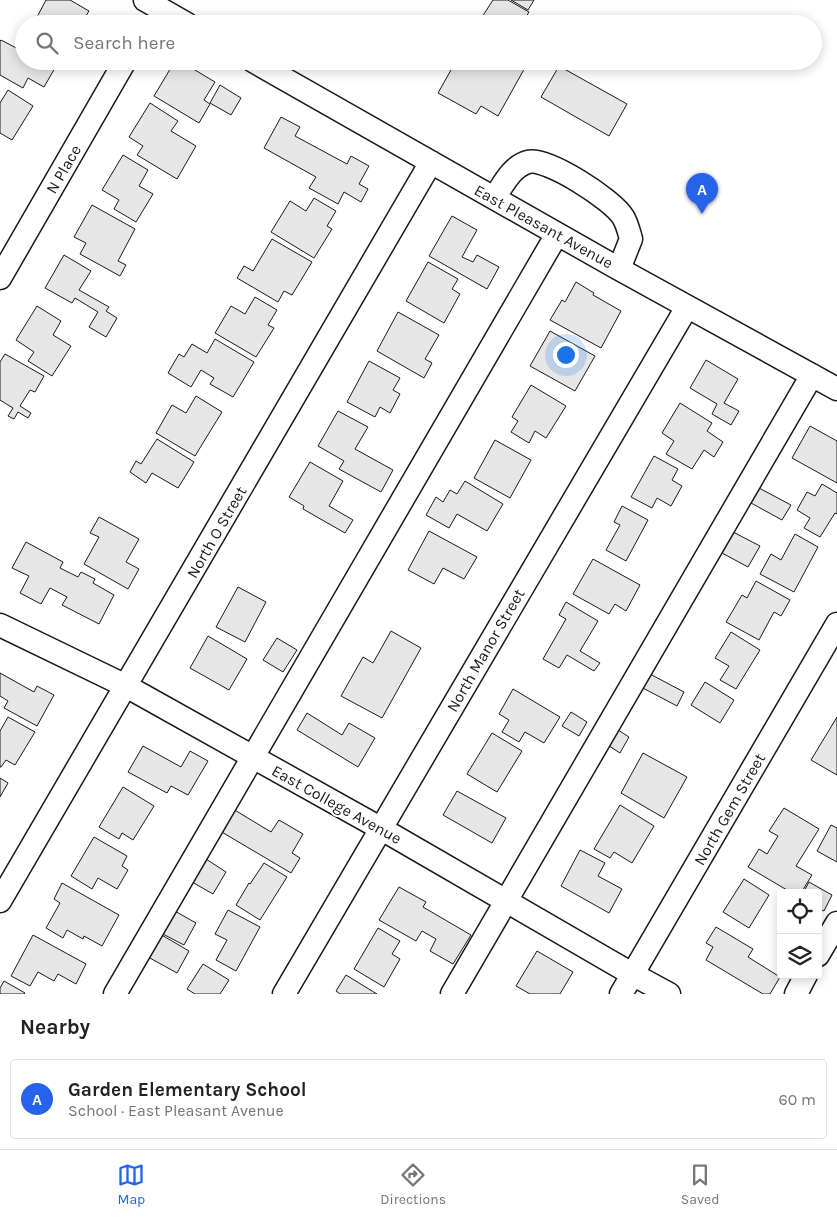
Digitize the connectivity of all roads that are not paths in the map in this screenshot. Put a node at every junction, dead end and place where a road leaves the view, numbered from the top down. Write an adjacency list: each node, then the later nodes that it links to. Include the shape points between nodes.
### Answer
1 (152, 8): 2 (street)
2 (167, 15)
3 (120, 70): 9 (street, N Place)
4 (269, 70): 5 (street, East Pleasant Avenue)
5 (431, 162): 6 (street, East Pleasant Avenue); 15 (street, North O Street)
6 (494, 198): 7 (street, East Pleasant Avenue); 8 (street, via 516,168 530,162 552,166 599,193 623,216 631,239)
7 (557, 234): 8 (street, East Pleasant Avenue); 16 (street)
8 (619, 269): 10 (street, East Pleasant Avenue)
9 (0, 278)
10 (687, 306): 11 (street, East Pleasant Avenue); 17 (street, North Manor Street)
11 (812, 375): 12 (street, East Pleasant Avenue); 19 (street)
12 (837, 389)
13 (0, 624): 15 (street, East College Avenue)
14 (837, 624): 22 (street, North Gem Street)
15 (126, 686): 16 (street, East College Avenue); 18 (street, North O Street)
16 (254, 757): 17 (street, East College Avenue); 24 (street)
17 (380, 828): 19 (street, East College Avenue); 25 (street, North Manor Street)
18 (0, 900)
19 (506, 901): 22 (street, East College Avenue); 26 (street)
20 (837, 923): 21 (street)
21 (822, 948)
22 (632, 974): 27 (street, North Gem Street); 28 (street, East College Avenue)
23 (804, 979): 29 (street)
24 (115, 994)
25 (284, 994)
26 (452, 994)
27 (621, 994)
28 (669, 994)
29 (796, 994)

